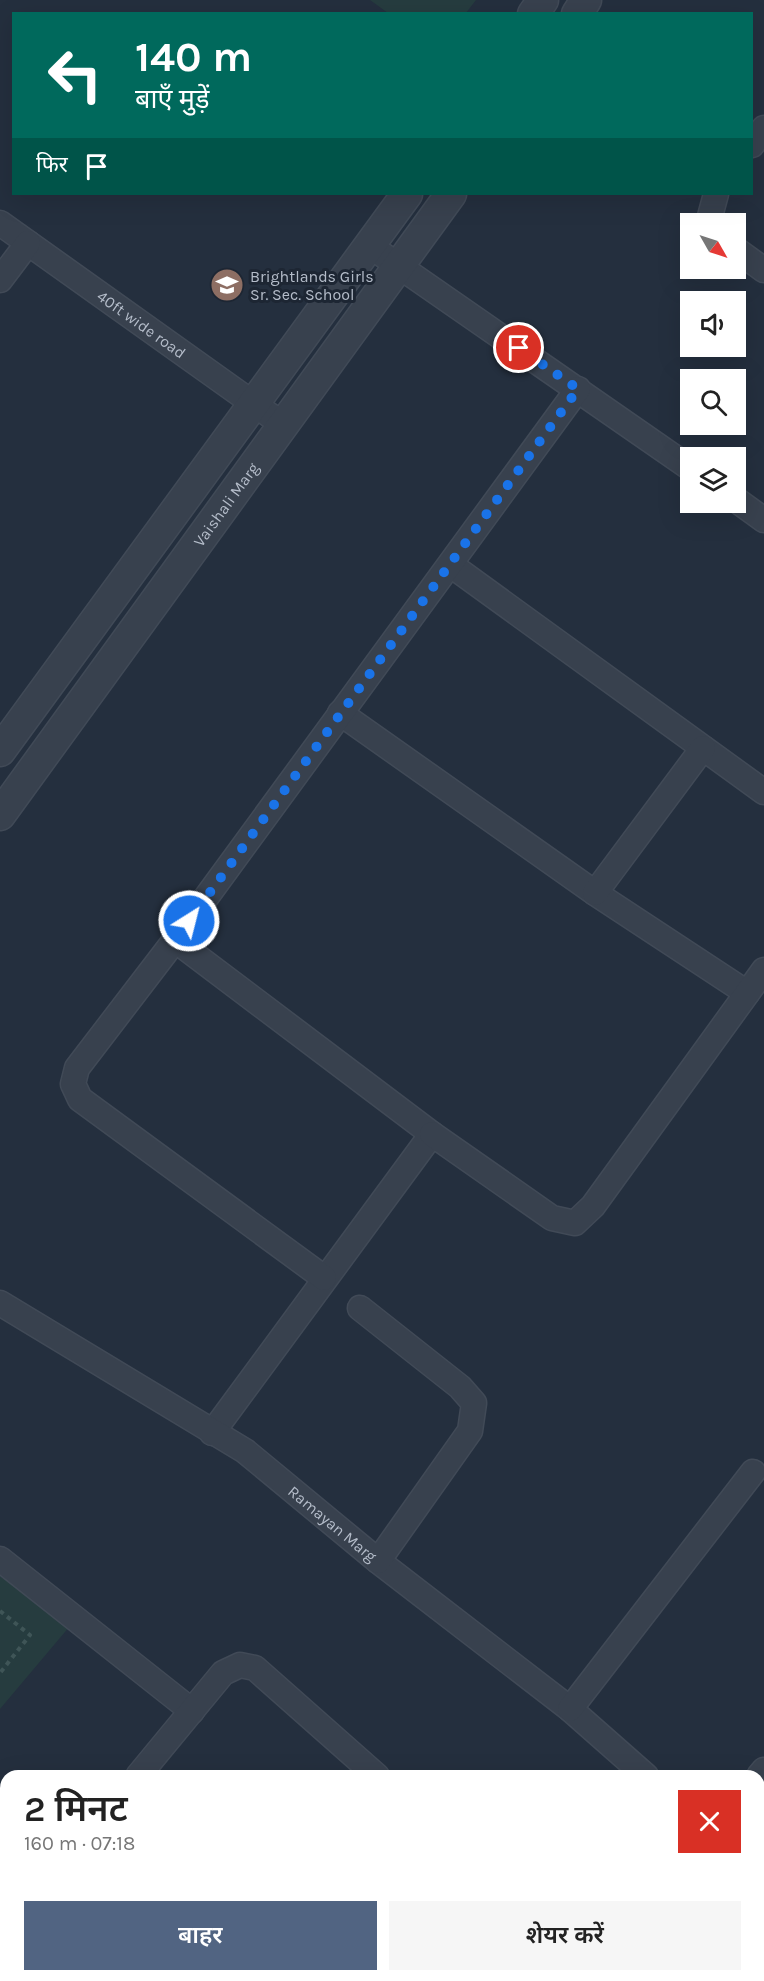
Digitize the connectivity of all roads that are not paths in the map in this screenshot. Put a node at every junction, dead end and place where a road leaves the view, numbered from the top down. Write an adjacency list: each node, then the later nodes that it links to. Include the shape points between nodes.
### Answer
1 (764, 128): 2 (street)
2 (753, 144)
3 (406, 195): 9 (street)
4 (450, 195): 11 (street, Vaishali Marg)
5 (716, 195): 6 (street)
6 (711, 213)
7 (0, 223): 8 (street, 40ft wide road)
8 (28, 243): 13 (street); 15 (street, 40ft wide road)
9 (370, 246): 11 (street); 15 (street)
10 (746, 257): 12 (street)
11 (401, 266): 14 (street); 16 (street, Vaishali Marg)
12 (764, 270)
13 (0, 280)
14 (578, 389): 17 (street); 20 (street)
15 (251, 404): 16 (street, 40ft wide road); 23 (street)
16 (282, 424): 25 (street, Vaishali Marg)
17 (680, 461)
18 (746, 507): 19 (street)
19 (764, 520)
20 (451, 565): 21 (street); 22 (street)
21 (340, 713): 26 (street); 27 (street)
22 (704, 748): 24 (street); 26 (street)
23 (0, 751)
24 (764, 792)
25 (0, 814)
26 (595, 893): 29 (street)
27 (175, 940): 30 (street); 31 (street, via 77,1068 73,1084 80,1099)
28 (764, 970): 29 (street)
29 (747, 993): 30 (street, via 593,1206 574,1223 552,1218)
30 (432, 1134): 31 (street)
31 (324, 1278): 34 (street)
32 (0, 1303): 34 (street, Ramayan Marg)
33 (360, 1308): 37 (street, via 460,1387 474,1403 470,1431)
34 (212, 1433): 37 (street, Ramayan Marg, via 245,1451)
35 (753, 1472): 38 (street)
36 (0, 1559): 39 (street)
37 (378, 1560): 38 (street, Ramayan Marg)
38 (570, 1709): 42 (street, Ramayan Marg)
39 (192, 1711): 40 (street); 41 (street, via 224,1673 240,1665 255,1668)
40 (143, 1770)
41 (370, 1770)
42 (639, 1770)

